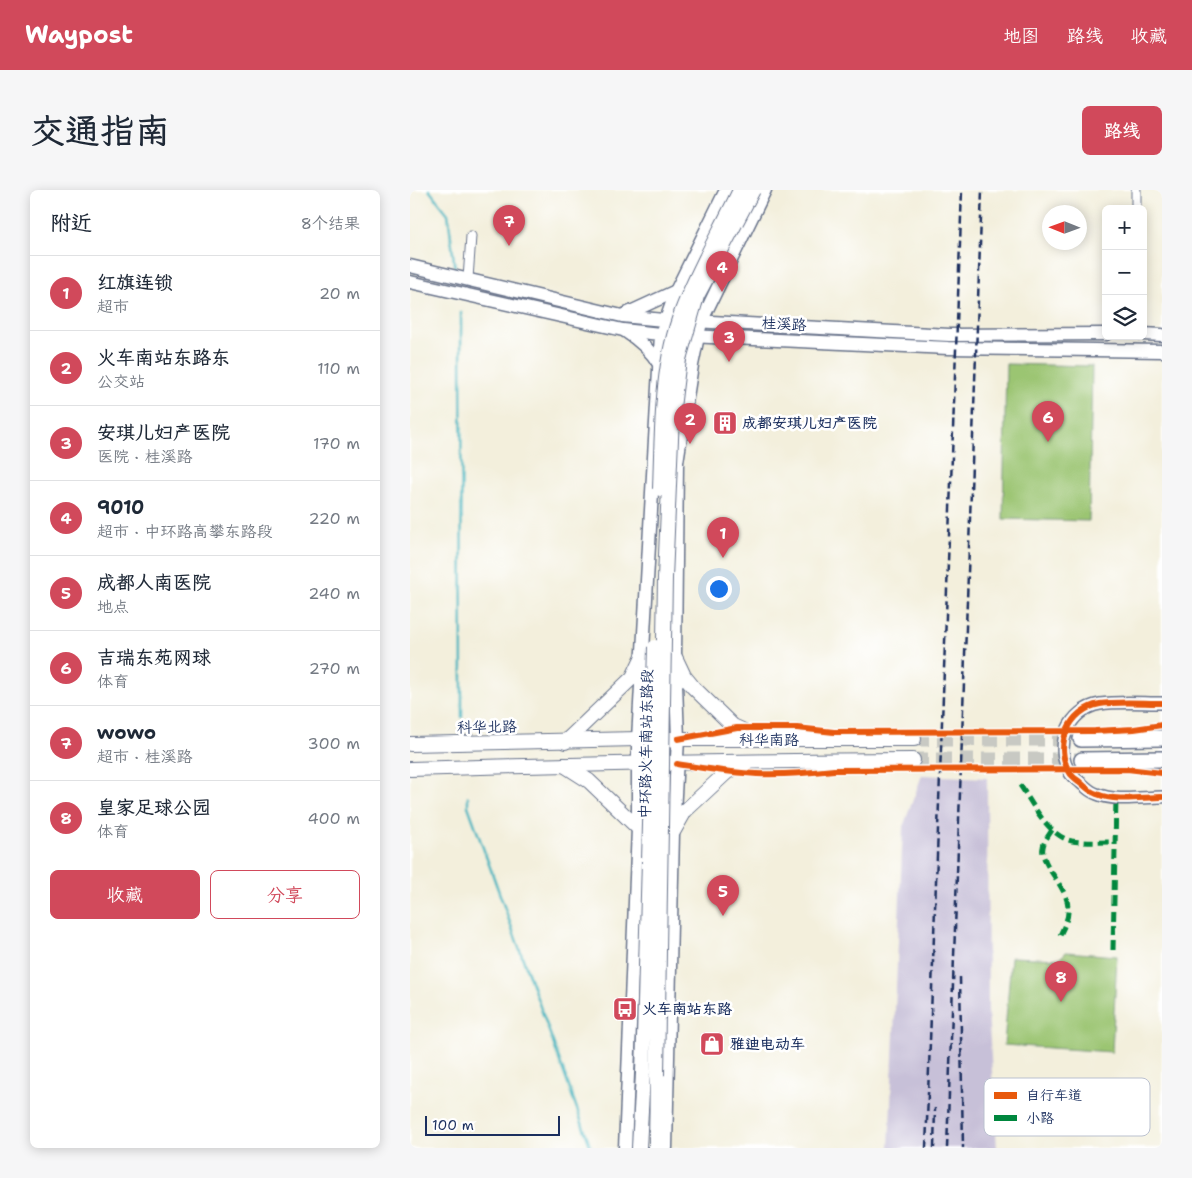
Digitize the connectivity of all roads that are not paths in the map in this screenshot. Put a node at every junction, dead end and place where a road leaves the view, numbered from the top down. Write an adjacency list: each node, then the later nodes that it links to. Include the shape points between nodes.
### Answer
1 (726, 190): 11 (main road)
2 (740, 190): 46 (main road, 中环路火车南站东路段, bridge, via 681,311 670,350 662,414)
3 (753, 190): 47 (main road, 中环路火车南站东路段, bridge, via 697,296 682,342 672,416 665,578)
4 (765, 190): 14 (main road)
5 (1136, 190): 6 (street)
6 (1136, 205)
7 (471, 236): 9 (street)
8 (410, 266): 9 (main road, 桂溪路)
9 (468, 280): 12 (main road, 桂溪路)
10 (410, 282): 15 (main road, 桂溪路)
11 (676, 291): 12 (main road); 13 (main road)
12 (622, 316): 13 (main road, 桂溪路)
13 (666, 320): 14 (main road, 桂溪路); 16 (main road)
14 (701, 322): 17 (main road, 桂溪路, via 949,336); 20 (main road)
15 (623, 330): 16 (main road, 桂溪路); 22 (main road, via 641,341)
16 (661, 334): 20 (main road, 桂溪路); 22 (main road)
17 (1102, 334)
18 (1147, 334): 19 (main road)
19 (1162, 335)
20 (697, 336): 21 (main road, 桂溪路, via 948,348); 24 (main road, via 677,462)
21 (1162, 350)
22 (659, 364): 23 (main road)
23 (643, 656): 28 (main road); 32 (main road, via 633,677)
24 (675, 657): 29 (main road); 31 (main road, via 693,687 733,726)
25 (1162, 703): 42 (street, via 1100,704 1084,710 1070,722 1064,738 1064,756 1070,773 1089,790 1116,798)
26 (1081, 738): 27 (highway)
27 (1162, 738)
28 (638, 739): 29 (main road, 科华南路); 32 (main road, 科华南路); 38 (main road)
29 (678, 739): 31 (main road, 科华南路); 39 (main road)
30 (914, 739): 31 (main road, 科华南路)
31 (765, 740)
32 (564, 742): 33 (main road, 科华北路)
33 (410, 744)
34 (1162, 759): 36 (highway)
35 (913, 760): 37 (main road, 科华南路)
36 (1082, 760)
37 (753, 761): 39 (main road, 科华南路); 44 (main road, via 727,772 685,811)
38 (639, 764): 39 (main road, 科华南路); 40 (main road, 科华南路); 43 (main road)
39 (676, 764): 44 (main road)
40 (564, 765): 41 (main road); 43 (main road, via 589,781)
41 (410, 769)
42 (1162, 797)
43 (638, 828): 45 (main road)
44 (673, 832): 48 (main road)
45 (625, 1148)
46 (639, 1148)
47 (656, 1148)
48 (666, 1148)

